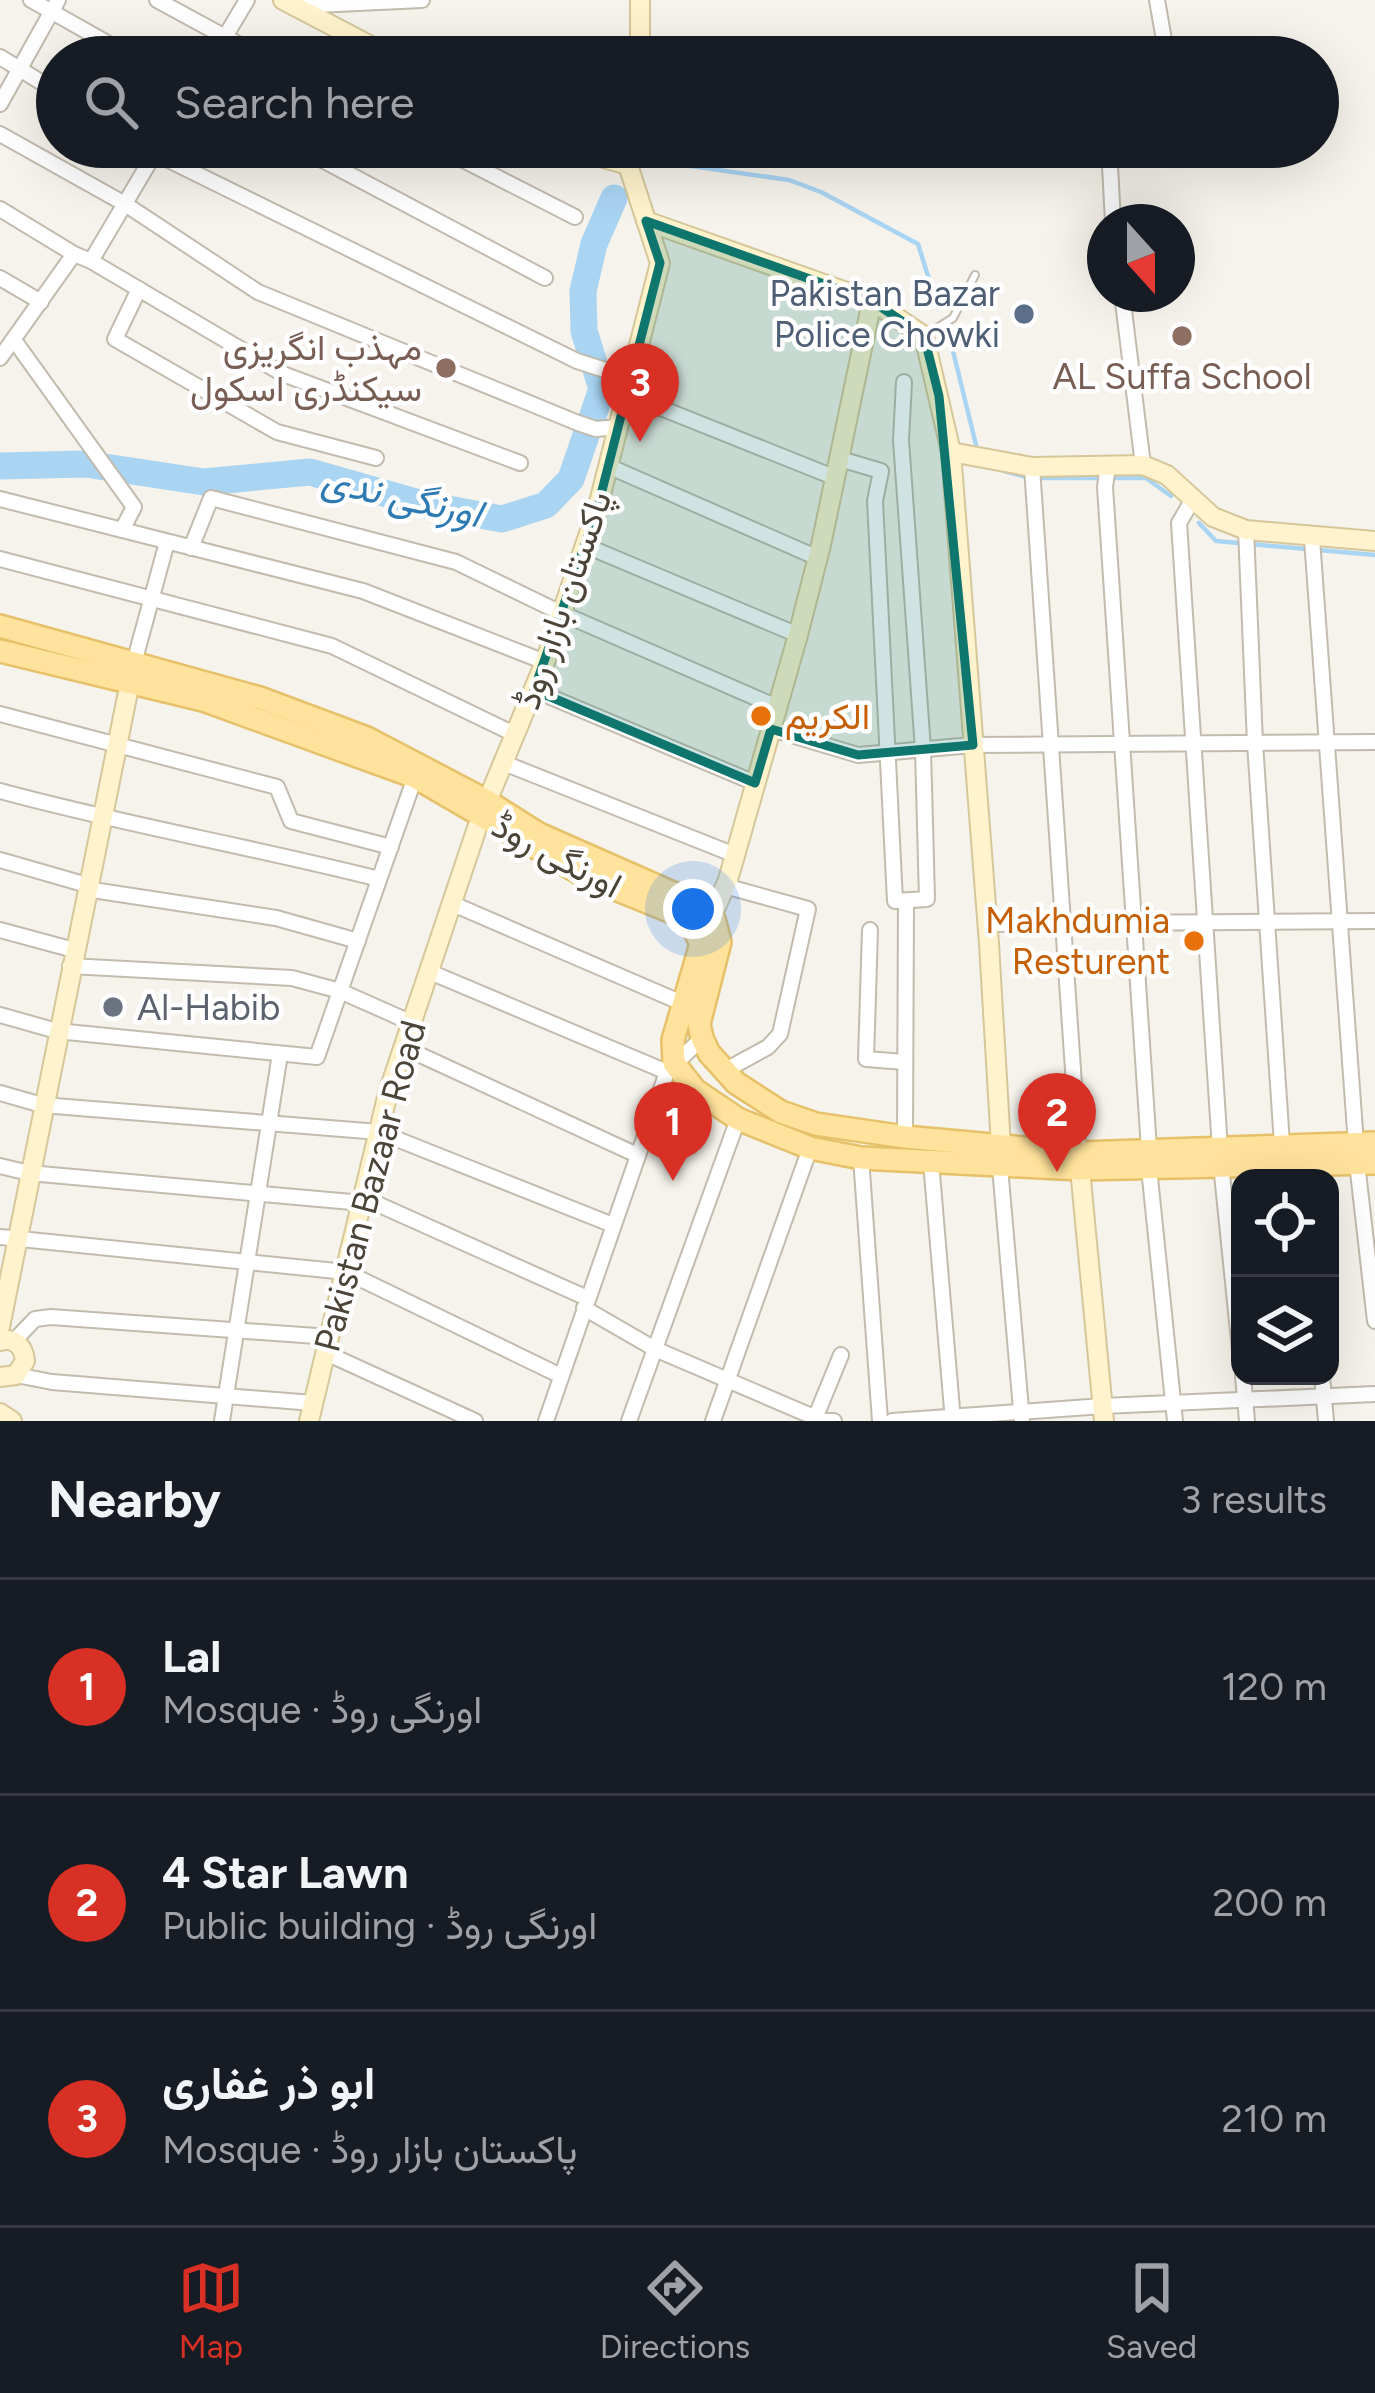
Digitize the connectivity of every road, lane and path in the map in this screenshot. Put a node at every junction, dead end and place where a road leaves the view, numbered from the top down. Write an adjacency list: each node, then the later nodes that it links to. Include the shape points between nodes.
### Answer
1 (32, 0): 8 (street)
2 (157, 0): 11 (street)
3 (248, 0): 12 (street)
4 (422, 0): 7 (street)
5 (640, 0): 14 (street)
6 (1157, 0): 15 (street)
7 (289, 3): 13 (street)
8 (55, 6): 9 (street); 10 (street)
9 (39, 36)
10 (100, 36)
11 (221, 36)
12 (226, 36)
13 (352, 36)
14 (640, 36)
15 (1163, 36)
16 (36, 41): 18 (street)
17 (0, 57): 18 (street)
18 (21, 69): 19 (street); 20 (street)
19 (36, 79)
20 (0, 104)
21 (0, 134): 22 (street)
22 (36, 154)
23 (61, 168): 30 (street)
24 (143, 168): 30 (street)
25 (188, 168): 47 (street, via 577,361)
26 (338, 168): 39 (street)
27 (479, 168): 33 (street)
28 (633, 168): 34 (street, پاکستان بازار روڈ)
29 (1110, 168): 31 (street)
30 (125, 204): 36 (street); 50 (street, via 258,292 578,423)
31 (1112, 204)
32 (0, 209): 35 (street)
33 (575, 217)
34 (646, 221): 41 (street); 47 (street, پاکستان بازار روڈ, via 660,262)
35 (74, 254): 36 (street); 42 (street)
36 (91, 261): 40 (street)
37 (975, 274): 44 (lane, via 953,318)
38 (0, 278): 42 (street)
39 (545, 278)
40 (139, 289): 52 (street, via 115,339 277,432); 53 (street, via 283,374)
41 (872, 301): 44 (street); 56 (street)
42 (41, 302): 45 (street)
43 (1124, 312): 55 (street)
44 (924, 336): 51 (street)
45 (14, 340): 46 (street); 61 (street, via 134,507)
46 (0, 358)
47 (632, 371): 49 (street, پاکستان بازار روڈ)
48 (904, 382): 90 (street)
49 (626, 394): 50 (street, پاکستان بازار روڈ); 56 (street)
50 (618, 427): 54 (street, پاکستان بازار روڈ)
51 (951, 452): 58 (street); 88 (street)
52 (376, 458)
53 (520, 463)
54 (608, 466): 65 (street, پاکستان بازار روڈ); 68 (street)
55 (1143, 466): 57 (street); 60 (street)
56 (838, 468): 68 (street); 91 (street, via 881,471 875,501)
57 (1107, 475): 58 (street); 87 (street)
58 (1032, 476): 86 (street)
59 (0, 499): 61 (street)
60 (1193, 499): 63 (street); 85 (street, via 1180,523)
61 (122, 530): 62 (street)
62 (167, 542): 66 (street); 70 (street)
63 (1245, 542): 67 (street); 84 (street)
64 (1375, 542): 67 (street)
65 (584, 545): 71 (street, پاکستان بازار روڈ); 73 (street)
66 (191, 548): 71 (street, via 211,498 456,562); 75 (street, via 363,591)
67 (1311, 548): 82 (street)
68 (818, 558): 73 (street)
69 (0, 559): 70 (street)
70 (151, 599): 76 (street); 81 (street, via 332,646)
71 (562, 613): 75 (street, پاکستان بازار روڈ); 78 (street)
72 (0, 626): 76 (main road, اورنگی روڈ)
73 (797, 635): 78 (street)
74 (0, 650): 76 (main road, اورنگی روڈ)
75 (544, 662): 77 (street, پاکستان بازار روڈ)
76 (132, 672): 89 (street); 93 (main road, اورنگی روڈ); 96 (main road, اورنگی روڈ, via 260,698 367,738)
77 (534, 690): 81 (street, پاکستان بازار روڈ); 94 (street)
78 (777, 707): 80 (street)
79 (0, 714): 89 (street)
80 (771, 729): 91 (street, via 858,755); 94 (street)
81 (516, 735): 92 (street, پاکستان بازار روڈ)
82 (1327, 742): 83 (street); 84 (street); 107 (street)
83 (1375, 742)
84 (1255, 743): 85 (street); 110 (street)
85 (1194, 744): 87 (street); 109 (street)
86 (1048, 745): 87 (street); 88 (street); 111 (street)
87 (1122, 745): 112 (street)
88 (973, 746): 90 (street); 113 (street)
89 (116, 748): 97 (street); 98 (street, via 277,787 291,821)
90 (923, 749): 91 (street); 104 (street, via 928,899)
91 (890, 752): 104 (street, via 895,901)
92 (504, 763): 96 (street, پاکستان بازار روڈ); 99 (street)
93 (416, 777): 96 (main road, اورنگی روڈ); 98 (street)
94 (755, 783): 99 (street)
95 (0, 791): 97 (street)
96 (484, 808): 105 (street, Pakistan Bazaar Road); 106 (main road, اورنگی روڈ, via 698,904); 116 (main road, اورنگی روڈ, via 588,878 678,913)
97 (101, 819): 101 (street); 103 (street)
98 (391, 848): 101 (street)
99 (735, 855): 102 (street)
100 (0, 860): 103 (street)
101 (379, 880): 117 (street)
102 (725, 886): 106 (street); 130 (street, via 808,910 780,1034)
103 (87, 887): 117 (street, via 276,918); 118 (street)
104 (906, 901): 128 (street)
105 (453, 904): 119 (street, Pakistan Bazaar Road); 121 (street)
106 (714, 919): 116 (street); 125 (main road, via 720,942)
107 (1340, 921): 108 (street); 110 (street); 139 (street)
108 (1375, 921)
109 (1206, 922): 110 (street); 112 (street); 141 (street)
110 (1267, 922): 137 (street)
111 (1062, 923): 112 (street); 113 (street); 145 (street)
112 (1134, 923): 144 (street)
113 (988, 924): 142 (street)
114 (0, 930): 118 (street)
115 (870, 930): 128 (street, via 866,1059)
116 (699, 938): 121 (main road)
117 (358, 941): 120 (street)
118 (72, 958): 120 (street, via 292,978); 124 (street)
119 (430, 972): 123 (street, Pakistan Bazaar Road); 129 (street)
120 (340, 991): 123 (street); 127 (street, via 317,1057)
121 (682, 1003): 129 (main road)
122 (0, 1015): 124 (street)
123 (412, 1023): 126 (street, Pakistan Bazaar Road)
124 (57, 1031): 127 (street); 132 (street)
125 (702, 1038): 129 (street); 130 (main road)
126 (404, 1048): 135 (street, Pakistan Bazaar Road); 140 (street)
127 (280, 1054): 134 (street)
128 (905, 1062): 136 (street)
129 (670, 1067): 133 (main road); 140 (street)
130 (724, 1071): 136 (main road, via 781,1112)
131 (0, 1094): 132 (street)
132 (42, 1105): 134 (street); 150 (street)
133 (738, 1119): 138 (main road); 164 (street)
134 (269, 1123): 135 (street); 151 (street)
135 (379, 1132): 152 (street, Pakistan Bazaar Road); 153 (street)
136 (905, 1137): 142 (main road)
137 (1282, 1144): 139 (main road); 141 (main road)
138 (810, 1148): 143 (main road); 168 (street)
139 (1366, 1153): 149 (main road); 160 (street)
140 (638, 1155): 153 (street)
141 (1221, 1155): 144 (main road); 148 (main road); 157 (street)
142 (1000, 1156): 145 (main road); 146 (main road); 179 (street)
143 (861, 1158): 146 (main road); 189 (street)
144 (1149, 1158): 145 (main road); 175 (street)
145 (1079, 1161): 178 (street)
146 (931, 1162): 180 (street)
147 (0, 1166): 150 (street)
148 (1295, 1169)
149 (1304, 1169)
150 (29, 1173): 151 (street); 154 (street)
151 (258, 1193): 152 (street); 155 (street)
152 (364, 1200): 156 (street, Pakistan Bazaar Road); 159 (street)
153 (613, 1225): 159 (street)
154 (8, 1239): 155 (street); 158 (street)
155 (247, 1263): 156 (street); 161 (street)
156 (346, 1273): 163 (street, Pakistan Bazaar Road); 166 (street)
157 (1233, 1277)
158 (2, 1301): 162 (street)
159 (586, 1303): 164 (street); 166 (street)
160 (1375, 1321)
161 (237, 1330): 162 (street, via 51,1317); 163 (street); 173 (street)
162 (5, 1336): 167 (street, via 26,1361)
163 (328, 1345): 176 (street, Pakistan Bazaar Road); 184 (street)
164 (655, 1349): 168 (street); 186 (street)
165 (841, 1355): 181 (street)
166 (561, 1376): 185 (street)
167 (5, 1378): 173 (street)
168 (727, 1379): 181 (street); 187 (street)
169 (1244, 1385): 174 (street)
170 (1323, 1385): 171 (street)
171 (1324, 1394): 172 (street); 174 (street); 193 (street)
172 (1375, 1394)
173 (226, 1396): 176 (street); 183 (street)
174 (1245, 1400): 175 (street); 192 (street)
175 (1174, 1403): 178 (street); 191 (street)
176 (311, 1412)
177 (0, 1413): 182 (street)
178 (1104, 1414): 179 (street)
179 (1022, 1416): 180 (street)
180 (953, 1418): 190 (street)
181 (814, 1419): 188 (street)
182 (12, 1421)
183 (222, 1421)
184 (476, 1421)
185 (546, 1421)
186 (629, 1421)
187 (712, 1421)
188 (834, 1421)
189 (880, 1421)
190 (892, 1421)
191 (1175, 1421)
192 (1247, 1421)
193 (1327, 1421)

